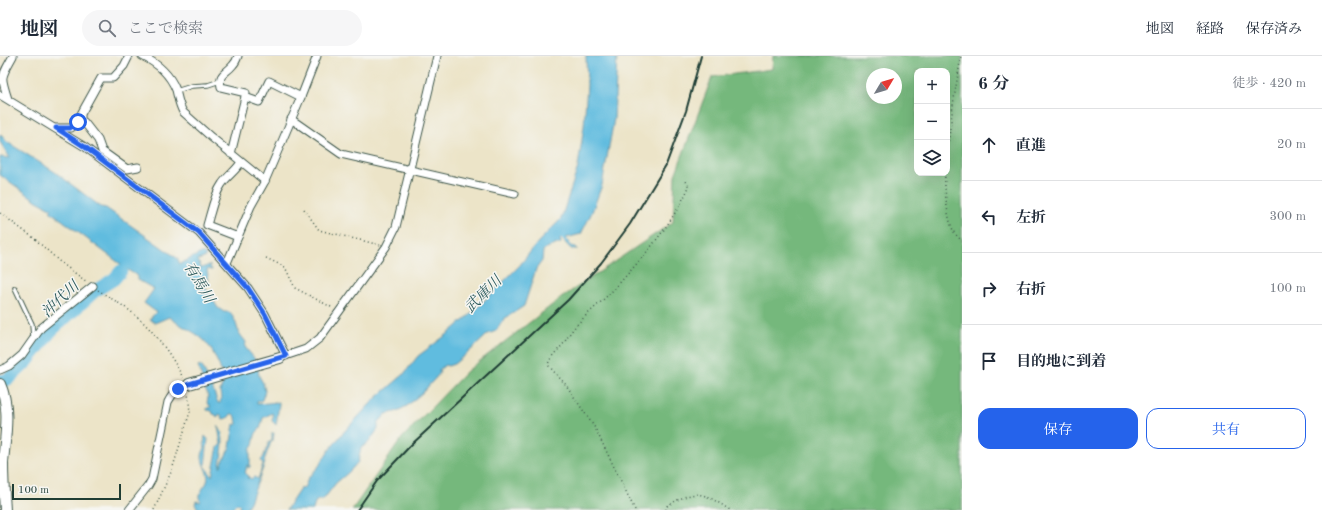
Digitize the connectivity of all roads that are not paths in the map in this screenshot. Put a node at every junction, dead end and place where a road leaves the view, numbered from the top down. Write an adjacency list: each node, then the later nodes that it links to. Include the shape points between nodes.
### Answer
1 (13, 56): 12 (street, via 2,75 1,82)
2 (129, 56): 14 (street, via 113,78 101,78 81,114)
3 (142, 56): 8 (street, via 161,68 171,79)
4 (238, 56): 7 (street, via 234,65 222,75)
5 (317, 56): 11 (street)
6 (437, 56): 19 (street)
7 (220, 81): 8 (lane); 10 (street, via 222,87 246,93)
8 (176, 91): 16 (street, via 183,112)
9 (0, 95): 12 (street)
10 (245, 97): 11 (street, via 259,102 269,81); 16 (street)
11 (301, 97): 13 (street)
12 (8, 99): 15 (street)
13 (291, 119): 19 (street, via 341,154); 20 (street)
14 (81, 121): 15 (street, via 70,128); 18 (street, via 98,140 102,150 127,169)
15 (56, 128): 23 (street, via 199,233)
16 (231, 154): 17 (street)
17 (241, 162): 20 (street); 22 (street, via 221,186 207,225)
18 (138, 167)
19 (410, 170): 21 (street); 27 (street, via 396,227 386,247 320,338 306,349)
20 (265, 181): 22 (street)
21 (515, 194)
22 (238, 237): 23 (street)
23 (227, 263): 27 (street, via 265,314)
24 (94, 287): 26 (street, via 41,328)
25 (15, 288): 26 (lane, via 32,324)
26 (33, 338): 28 (street, via 22,355)
27 (283, 357): 29 (main road)
28 (0, 370)
29 (189, 384): 33 (street, via 178,389 170,397 152,480)
30 (2, 388): 31 (main road, via 6,416)
31 (3, 441): 32 (main road)
32 (5, 510)
33 (129, 510)

